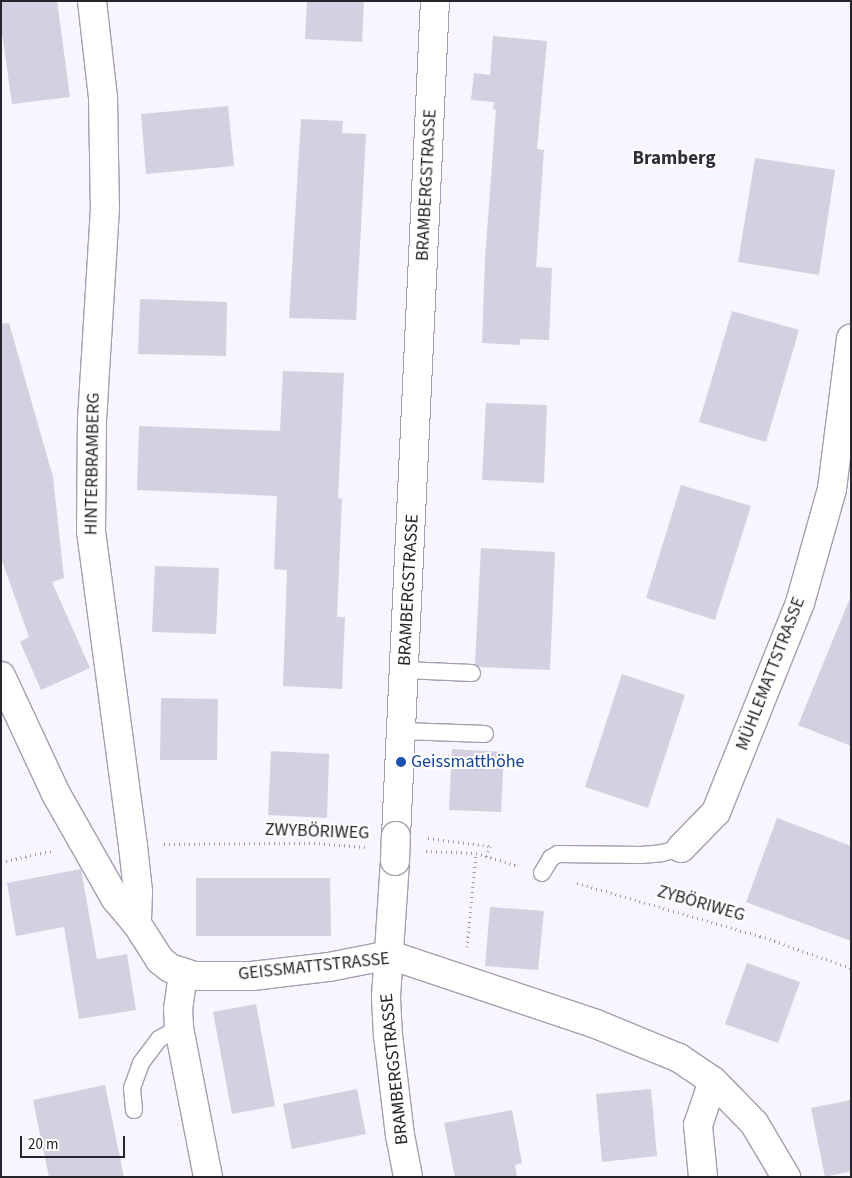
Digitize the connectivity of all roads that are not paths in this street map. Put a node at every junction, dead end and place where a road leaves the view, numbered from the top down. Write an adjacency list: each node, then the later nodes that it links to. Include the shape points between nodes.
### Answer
1 (92, 1): 11 (street, HINTERBRAMBERG, via 103,98 105,208 92,418 90,531 133,846)
2 (435, 1): 4 (street, BRAMBERGSTRASSE)
3 (851, 338): 9 (street, MÜHLEMATTSTRASSE, via 832,489 800,603 716,812)
4 (405, 670): 5 (lane); 7 (street, BRAMBERGSTRASSE)
5 (472, 673)
6 (1, 676): 11 (street, GEISSMATTSTRASSE, via 56,794 115,898)
7 (403, 731): 8 (lane); 12 (street, BRAMBERGSTRASSE, via 388,848)
8 (485, 734)
9 (680, 848): 10 (lane, MÜHLEMATTSTRASSE, via 641,855 558,854 551,858)
10 (542, 872)
11 (138, 924): 13 (street, GEISSMATTSTRASSE, via 160,960)
12 (390, 956): 13 (street, GEISSMATTSTRASSE, via 252,976); 15 (street, GEISSMATTSTRASSE, via 596,1024 679,1058); 18 (street, BRAMBERGSTRASSE, via 386,989 388,1035)
13 (183, 974): 14 (street)
14 (179, 1028): 16 (lane, via 159,1039 141,1063 132,1088); 17 (street)
15 (713, 1081): 19 (street, via 698,1125); 20 (street, GEISSMATTSTRASSE, via 754,1123)
16 (134, 1110)
17 (208, 1177)
18 (408, 1177)
19 (703, 1177)
20 (786, 1177)

